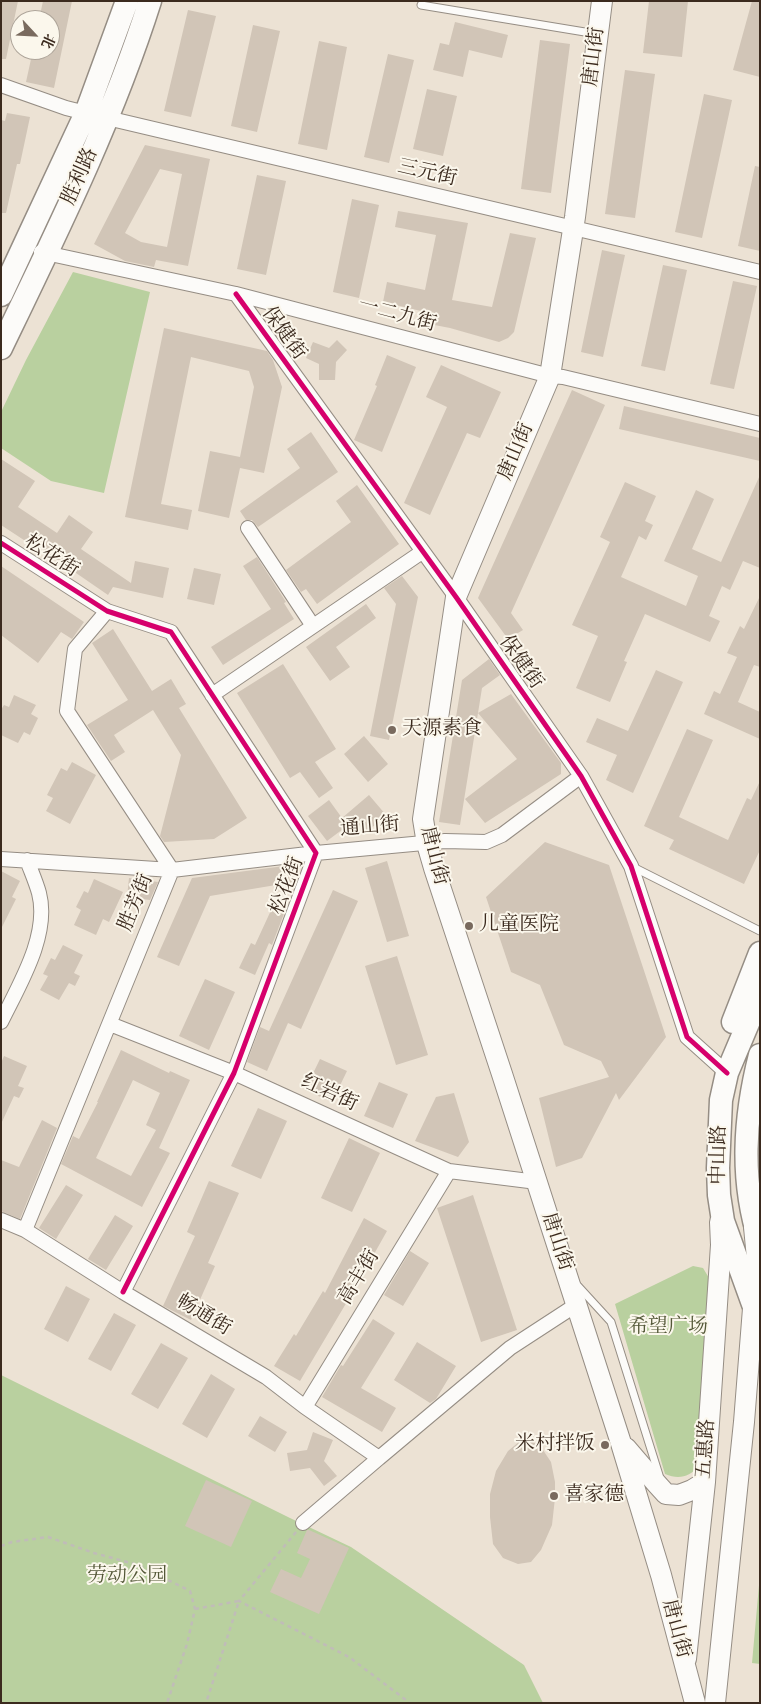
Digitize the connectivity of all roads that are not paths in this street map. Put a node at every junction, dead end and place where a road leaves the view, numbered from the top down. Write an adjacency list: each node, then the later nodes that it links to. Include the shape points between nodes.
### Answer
1 (127, 1): 7 (main road, 胜利路)
2 (150, 1): 8 (main road, 胜利路)
3 (602, 1): 5 (main road, 唐山街)
4 (421, 5): 5 (lane)
5 (597, 34): 9 (main road, 唐山街)
6 (1, 85): 7 (street, 三元街)
7 (86, 113): 8 (street, 三元街); 10 (main road, 胜利路)
8 (108, 118): 9 (street, 三元街); 11 (main road, 胜利路)
9 (573, 229): 12 (street, 三元街); 16 (main road, 唐山街)
10 (23, 249): 11 (street, 一二九街); 14 (main road, 胜利路)
11 (46, 254): 13 (street, 一二九街); 15 (main road, 胜利路)
12 (760, 272)
13 (236, 294): 16 (street, 一二九街); 20 (street, 保健街)
14 (1, 295)
15 (1, 348)
16 (550, 376): 17 (street, 一二九街); 21 (main road, 唐山街)
17 (760, 424)
18 (248, 528): 23 (street)
19 (1, 543): 22 (street, 松花街)
20 (422, 552): 21 (street, 保健街); 23 (street)
21 (456, 597): 25 (street, 保健街); 26 (main road, 唐山街, via 424,819)
22 (106, 610): 24 (street, 松花街, via 171,632); 31 (street, 胜芳街, via 76,649 67,710)
23 (313, 626): 24 (street)
24 (212, 695): 27 (street, 松花街)
25 (580, 776): 26 (street, 通山街, via 502,834 486,842); 30 (street, 保健街)
26 (426, 844): 27 (street, 通山街); 41 (main road, 唐山街)
27 (316, 853): 31 (street, 通山街); 38 (street, 松花街)
28 (1, 859): 29 (street, 通山街)
29 (27, 860): 31 (street, 通山街); 35 (street, via 39,894 40,928 37,943)
30 (631, 866): 32 (lane); 39 (street, 保健街, via 687,1037)
31 (172, 870): 36 (street, 胜芳街)
32 (760, 931)
33 (760, 953): 39 (main road, via 732,1025)
34 (760, 995): 39 (main road, 中山路)
35 (1, 1022)
36 (110, 1024): 38 (street, 红岩街); 45 (street, 胜芳街)
37 (760, 1055): 44 (main road, 中山路, via 747,1139 747,1186)
38 (234, 1072): 40 (street, 红岩街); 47 (street, 松花街)
39 (727, 1073): 42 (main road, 中山路, via 721,1100)
40 (449, 1171): 41 (street, 红岩街); 51 (street, 高丰街)
41 (537, 1182): 46 (main road, 唐山街)
42 (719, 1195): 49 (main road, 中山路, via 723,1221); 55 (main road, 五惠路, via 721,1245)
43 (1, 1220): 45 (street, 畅通街)
44 (758, 1226): 49 (main road, 五惠路)
45 (25, 1230): 47 (street, 畅通街)
46 (566, 1273): 48 (main road, 唐山街); 56 (lane, via 611,1322)
47 (123, 1292): 51 (street, 畅通街, via 266,1377)
48 (576, 1305): 53 (main road, 唐山街); 54 (street, via 510,1348)
49 (756, 1310): 52 (main road, 五惠路)
50 (760, 1386): 52 (main road)
51 (305, 1407): 54 (street, 畅通街)
52 (744, 1422): 61 (main road, 五惠路)
53 (620, 1440): 56 (main road); 58 (main road, 唐山街, via 661,1574)
54 (379, 1458): 57 (street)
55 (705, 1482): 56 (main road, via 680,1495); 58 (main road, 五惠路)
56 (666, 1494)
57 (303, 1523)
58 (685, 1669): 59 (main road, 五惠路); 60 (main road)
59 (682, 1703)
60 (695, 1703)
61 (715, 1703)

